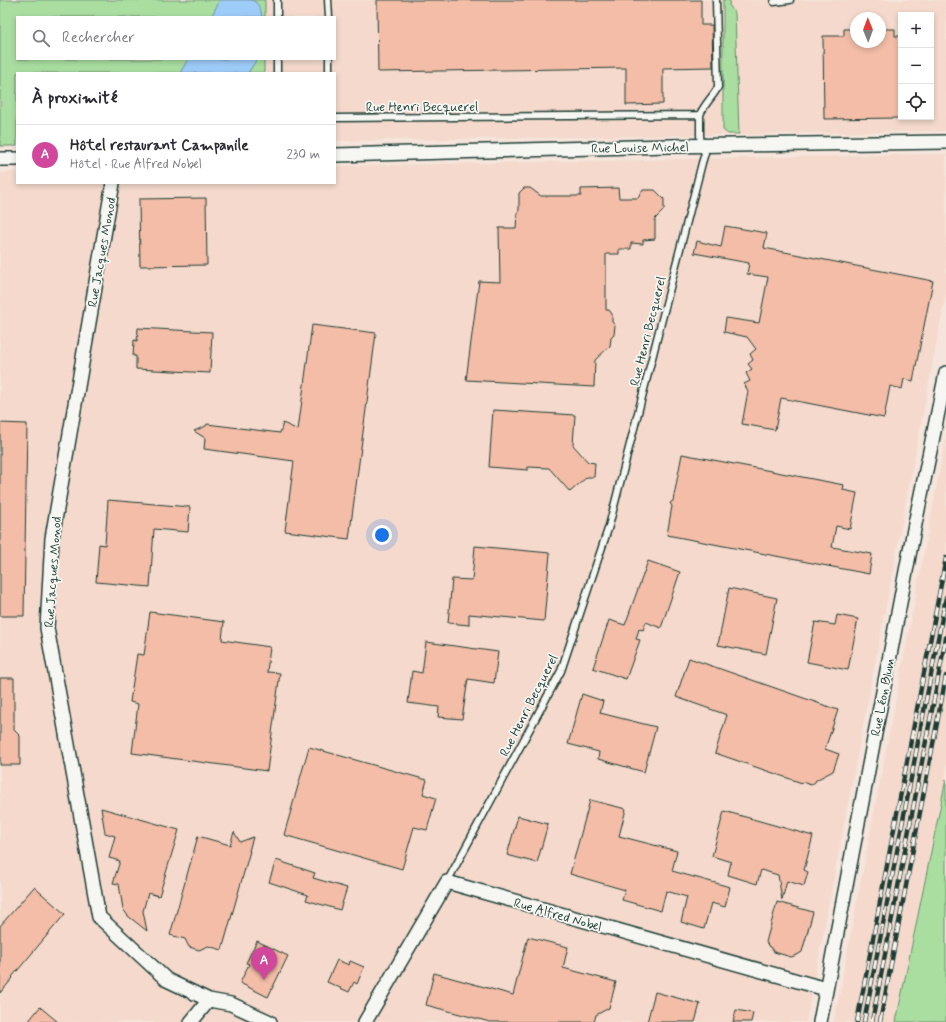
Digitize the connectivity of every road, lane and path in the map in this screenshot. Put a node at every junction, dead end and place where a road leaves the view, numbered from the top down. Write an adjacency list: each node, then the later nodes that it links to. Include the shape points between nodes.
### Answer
1 (277, 0): 6 (lane)
2 (328, 0): 7 (lane)
3 (716, 0): 12 (lane, via 718,87 702,108)
4 (790, 0): 5 (lane)
5 (774, 2)
6 (277, 16)
7 (328, 16)
8 (277, 60): 10 (lane)
9 (329, 60): 11 (lane)
10 (277, 72)
11 (329, 72)
12 (700, 115): 13 (lane, Rue Henri Becquerel); 15 (lane, Rue Henri Becquerel)
13 (336, 118)
14 (946, 142): 15 (street, Rue Louise Michel)
15 (702, 146): 16 (street, Rue Louise Michel); 21 (lane, Rue Henri Becquerel, via 705,153 609,526 561,671)
16 (336, 155)
17 (16, 158): 18 (street)
18 (0, 159)
19 (113, 184): 23 (street, Rue Jacques Monod, via 52,538 47,628 99,917 167,980)
20 (946, 373): 22 (street, Rue Léon Blum)
21 (447, 882): 22 (street, Rue Alfred Nobel); 26 (street)
22 (826, 989): 27 (street, Rue Léon Blum)
23 (209, 1000): 24 (street); 25 (street, via 230,1004)
24 (191, 1022)
25 (270, 1022)
26 (365, 1022)
27 (820, 1022)

